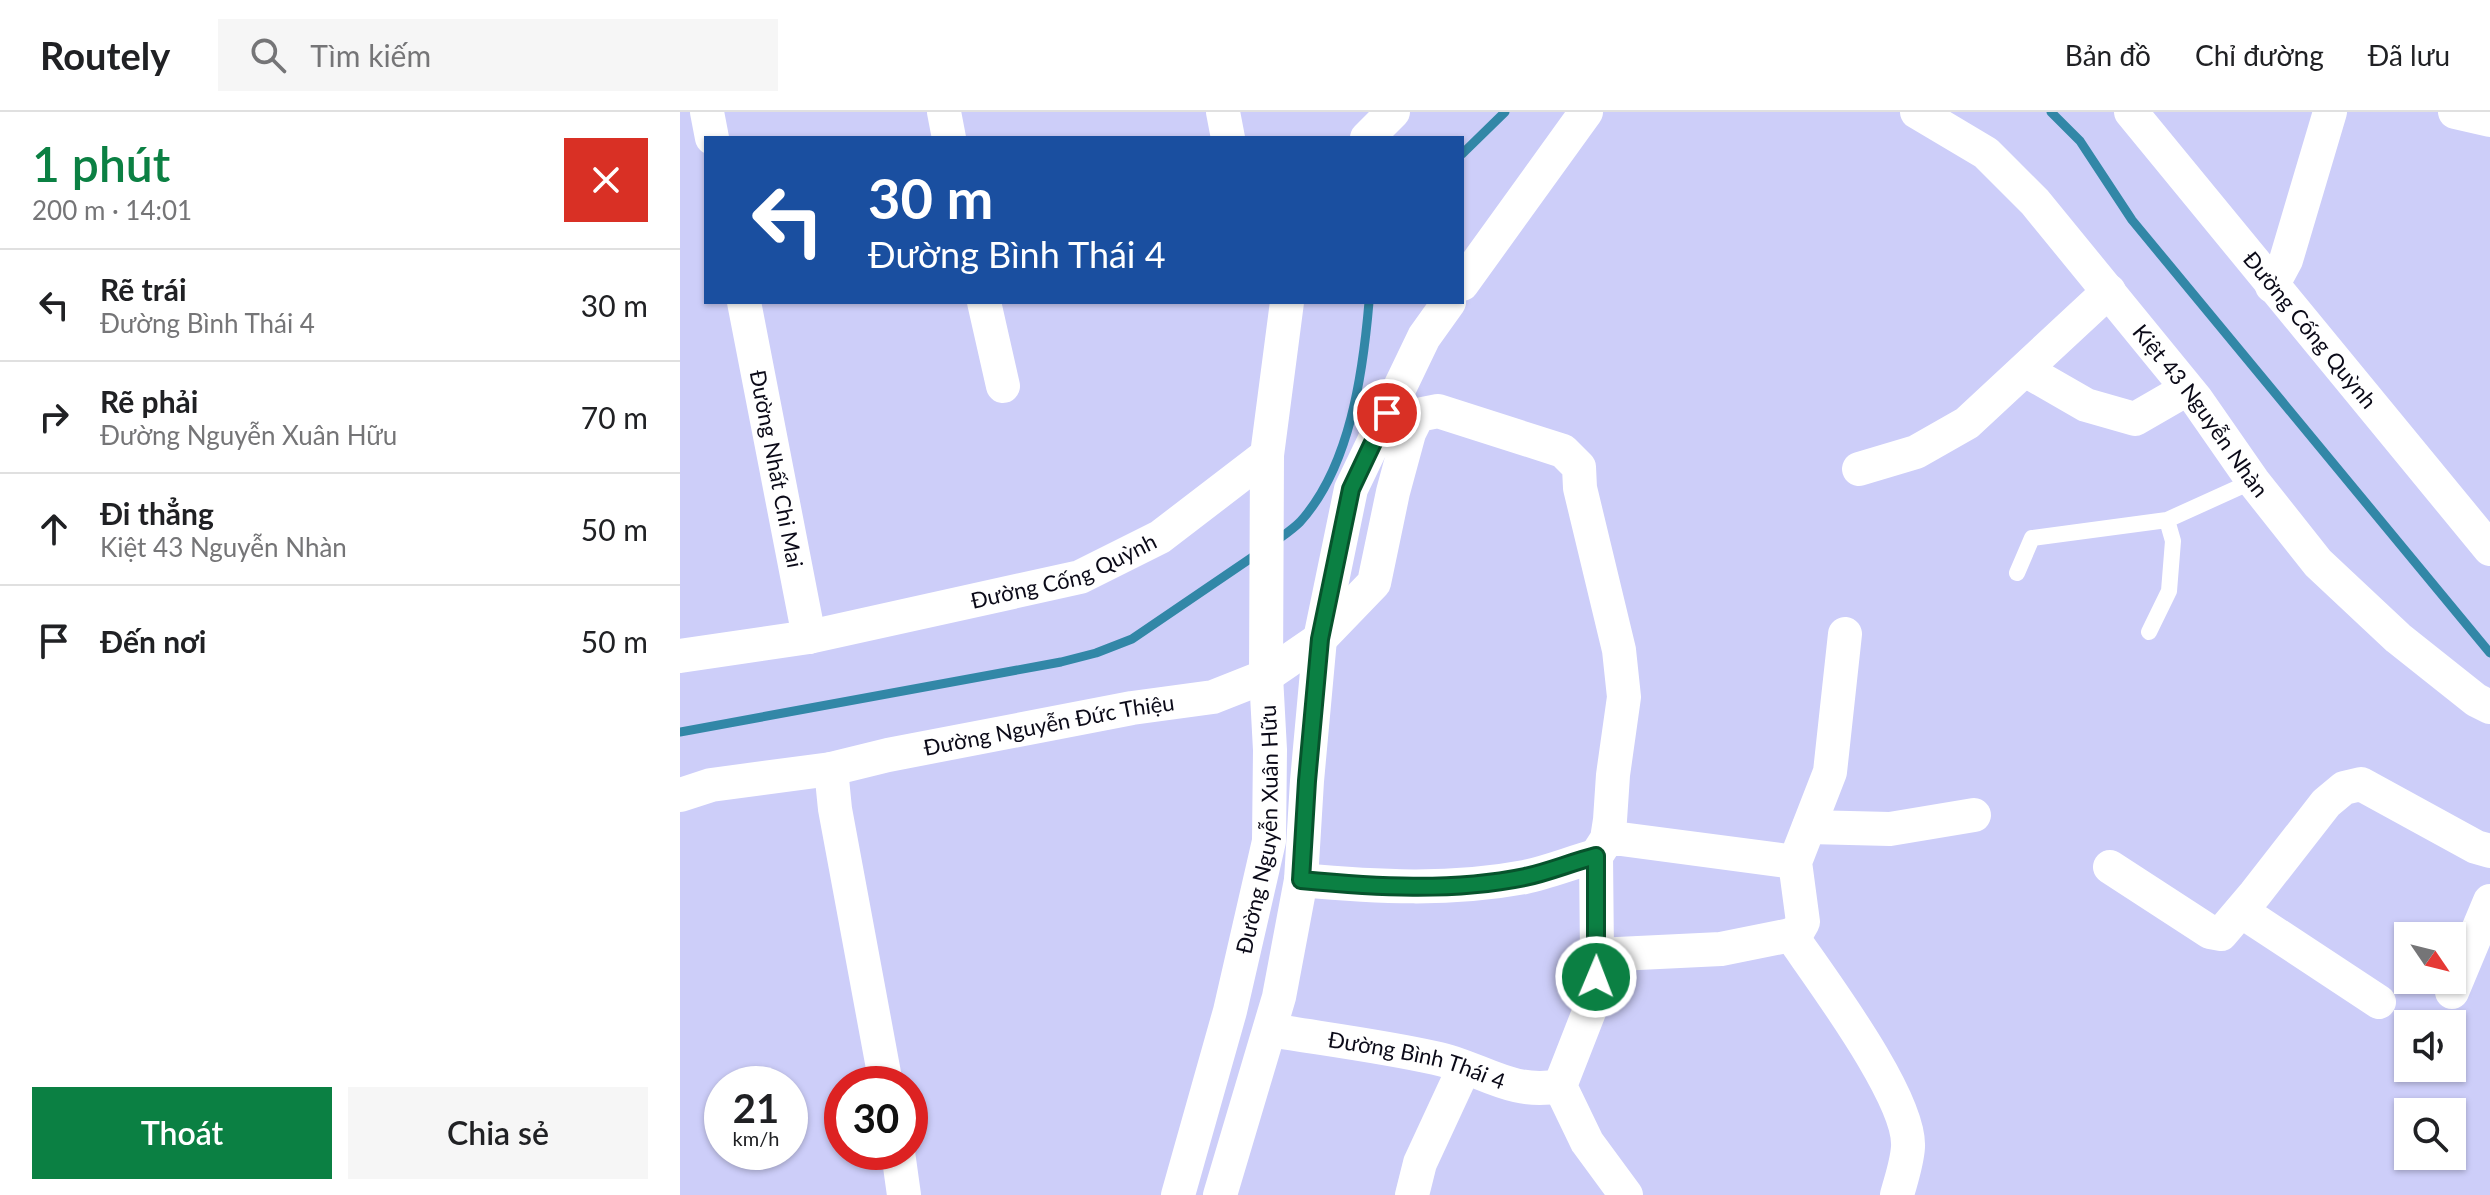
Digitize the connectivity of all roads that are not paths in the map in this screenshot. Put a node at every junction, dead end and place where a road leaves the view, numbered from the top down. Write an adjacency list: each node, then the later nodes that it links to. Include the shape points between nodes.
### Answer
1 (707, 112): 11 (street)
2 (944, 112): 12 (street)
3 (1223, 112): 13 (street)
4 (1393, 112): 14 (street)
5 (1586, 112): 15 (street)
6 (1917, 112): 17 (street, Kiệt 43 Nguyễn Nhàn, via 1986,153)
7 (2131, 112): 16 (street, Đường Cống Quỳnh)
8 (2330, 112): 16 (street, via 2286,260)
9 (2455, 112): 10 (street)
10 (2490, 120)
11 (712, 136)
12 (949, 136)
13 (1228, 136)
14 (1369, 136)
15 (1464, 281)
16 (2272, 286): 29 (street, Đường Cống Quỳnh)
17 (2109, 291): 22 (street); 24 (street, Kiệt 43 Nguyễn Nhàn)
18 (744, 304): 33 (street, Đường Nhất Chi Mai)
19 (984, 304): 23 (street)
20 (1448, 304): 34 (street, via 1424,337 1351,489)
21 (1285, 318): 25 (street)
22 (2025, 370): 24 (street, via 2086,405 2135,419); 26 (street, via 1967,423 1916,452)
23 (1003, 386)
24 (2187, 389): 27 (street, Kiệt 43 Nguyễn Nhàn)
25 (1267, 455): 33 (street, Đường Cống Quỳnh, via 1160,537 1080,577); 36 (street, Đường Nguyễn Xuân Hữu)
26 (1859, 469)
27 (2253, 481): 28 (lane); 37 (street, Kiệt 43 Nguyễn Nhàn, via 2318,563 2398,638)
28 (2167, 520): 30 (lane, via 2032,538); 31 (lane, via 2173,541 2169,591)
29 (2490, 549)
30 (2017, 573)
31 (2149, 632)
32 (1845, 634): 41 (street, via 1830,772)
33 (809, 637): 35 (street, Đường Cống Quỳnh)
34 (1320, 639): 36 (street, Đường Nguyễn Đức Thiệu); 42 (street, Đường Nguyễn Đức Thiệu, via 1374,583 1393,492 1418,415 1438,411 1563,451 1579,467 1623,681); 46 (street, Đường Nguyễn Xuân Hữu)
35 (680, 656)
36 (1266, 676): 38 (street, Đường Nguyễn Đức Thiệu, via 1213,697 1132,708); 59 (street, Đường Nguyễn Xuân Hữu, via 1269,841 1230,1011)
37 (2490, 707)
38 (831, 769): 39 (street, Đường Nguyễn Đức Thiệu, via 711,785); 54 (street)
39 (680, 795)
40 (1974, 815): 41 (street, via 1890,829)
41 (1809, 827): 44 (street)
42 (1602, 848): 44 (street, via 1621,839); 46 (street, via 1525,877 1454,885 1369,887); 50 (street)
43 (2490, 851): 48 (street, via 2361,784 2344,788 2326,803)
44 (1795, 862): 49 (street, via 1803,922)
45 (2110, 867): 48 (street, via 2210,932)
46 (1301, 880): 53 (street, Đường Nguyễn Xuân Hữu)
47 (2490, 901): 51 (street)
48 (2231, 922): 52 (street)
49 (1791, 935): 50 (street, via 1721,949); 63 (street, via 1901,1108 1909,1146)
50 (1597, 955): 56 (street, via 1594,999)
51 (2466, 958)
52 (2379, 1002)
53 (1270, 1030): 55 (street, Đường Bình Thái 4, via 1439,1058); 60 (street, Đường Nguyễn Xuân Hữu)
54 (883, 1066)
55 (1464, 1068): 56 (street, Đường Bình Thái 4, via 1541,1090); 61 (street, via 1420,1163)
56 (1560, 1086): 62 (street, via 1587,1142)
57 (901, 1170): 58 (street)
58 (904, 1195)
59 (1178, 1195)
60 (1220, 1195)
61 (1412, 1195)
62 (1626, 1195)
63 (1897, 1195)

